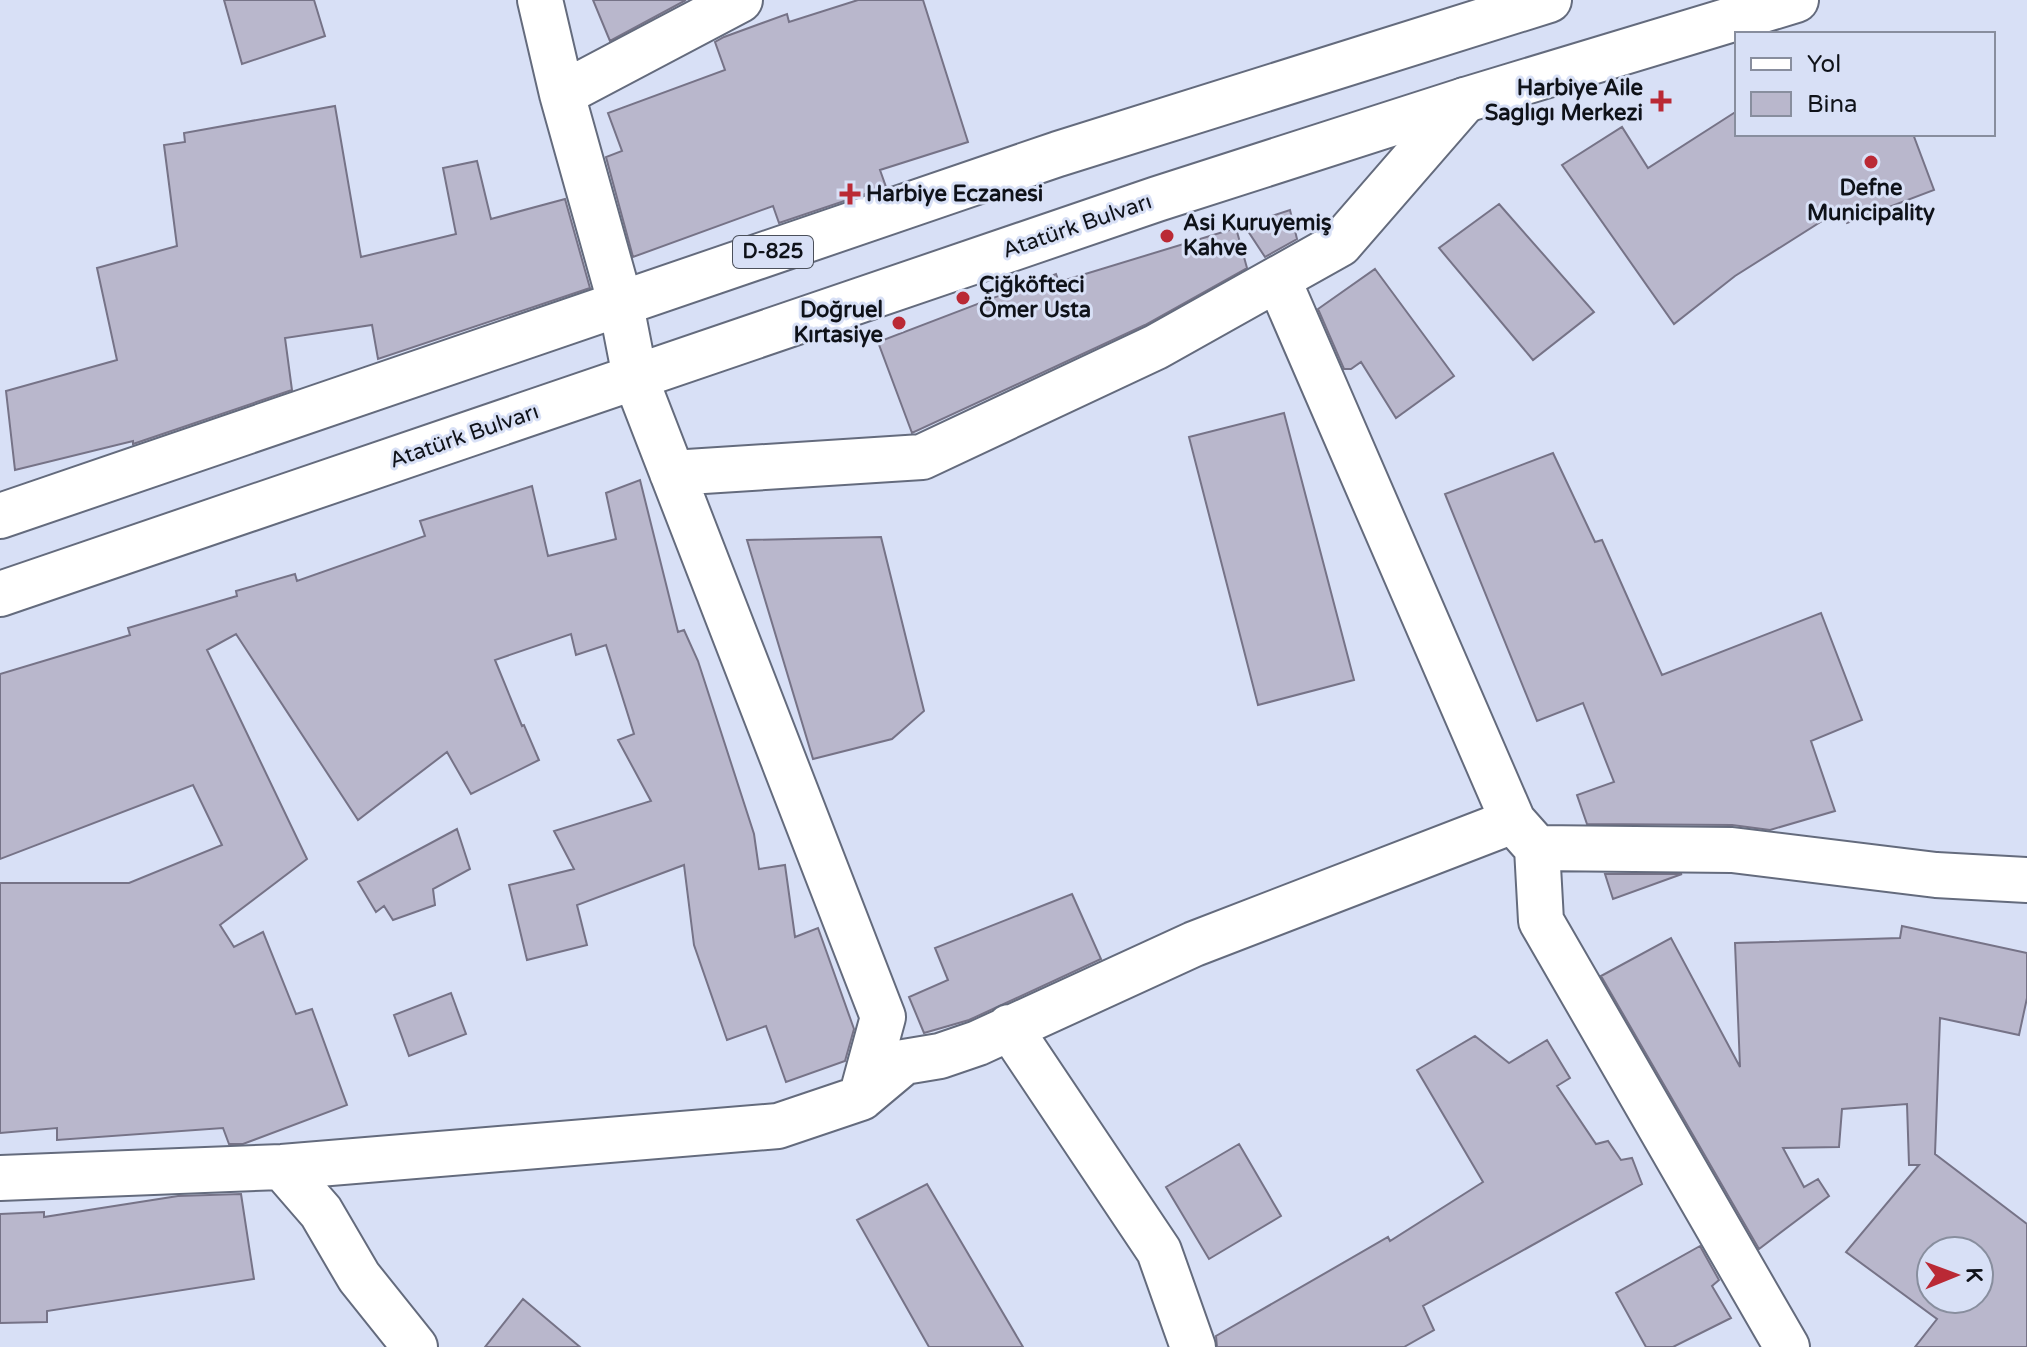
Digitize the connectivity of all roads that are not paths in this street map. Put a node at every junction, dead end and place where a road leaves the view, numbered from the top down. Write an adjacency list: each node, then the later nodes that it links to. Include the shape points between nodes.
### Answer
1 (540, 0): 5 (main road)
2 (740, 0): 5 (main road)
3 (1796, 0): 6 (main road, Atatürk Bulvarı)
4 (1529, 3): 8 (main road, D-825, via 1058,154)
5 (562, 94): 8 (main road)
6 (1465, 100): 7 (main road, via 1340,244); 9 (main road, Atatürk Bulvarı)
7 (1278, 279): 10 (main road, via 1156,347 922,457); 13 (main road)
8 (621, 305): 9 (main road); 11 (main road, D-825)
9 (635, 377): 10 (main road); 12 (main road, Atatürk Bulvarı)
10 (672, 473): 16 (main road, via 883,1017)
11 (0, 516)
12 (0, 594)
13 (1525, 834): 14 (main road); 15 (main road, via 1194,944); 21 (main road, via 1541,921)
14 (2027, 880)
15 (1009, 1027): 16 (main road, via 940,1056 904,1062); 20 (main road, via 1159,1251)
16 (861, 1098): 17 (main road, via 778,1126)
17 (282, 1167): 18 (main road); 19 (main road, via 321,1212 359,1277)
18 (0, 1178)
19 (415, 1347)
20 (1193, 1347)
21 (1787, 1347)

